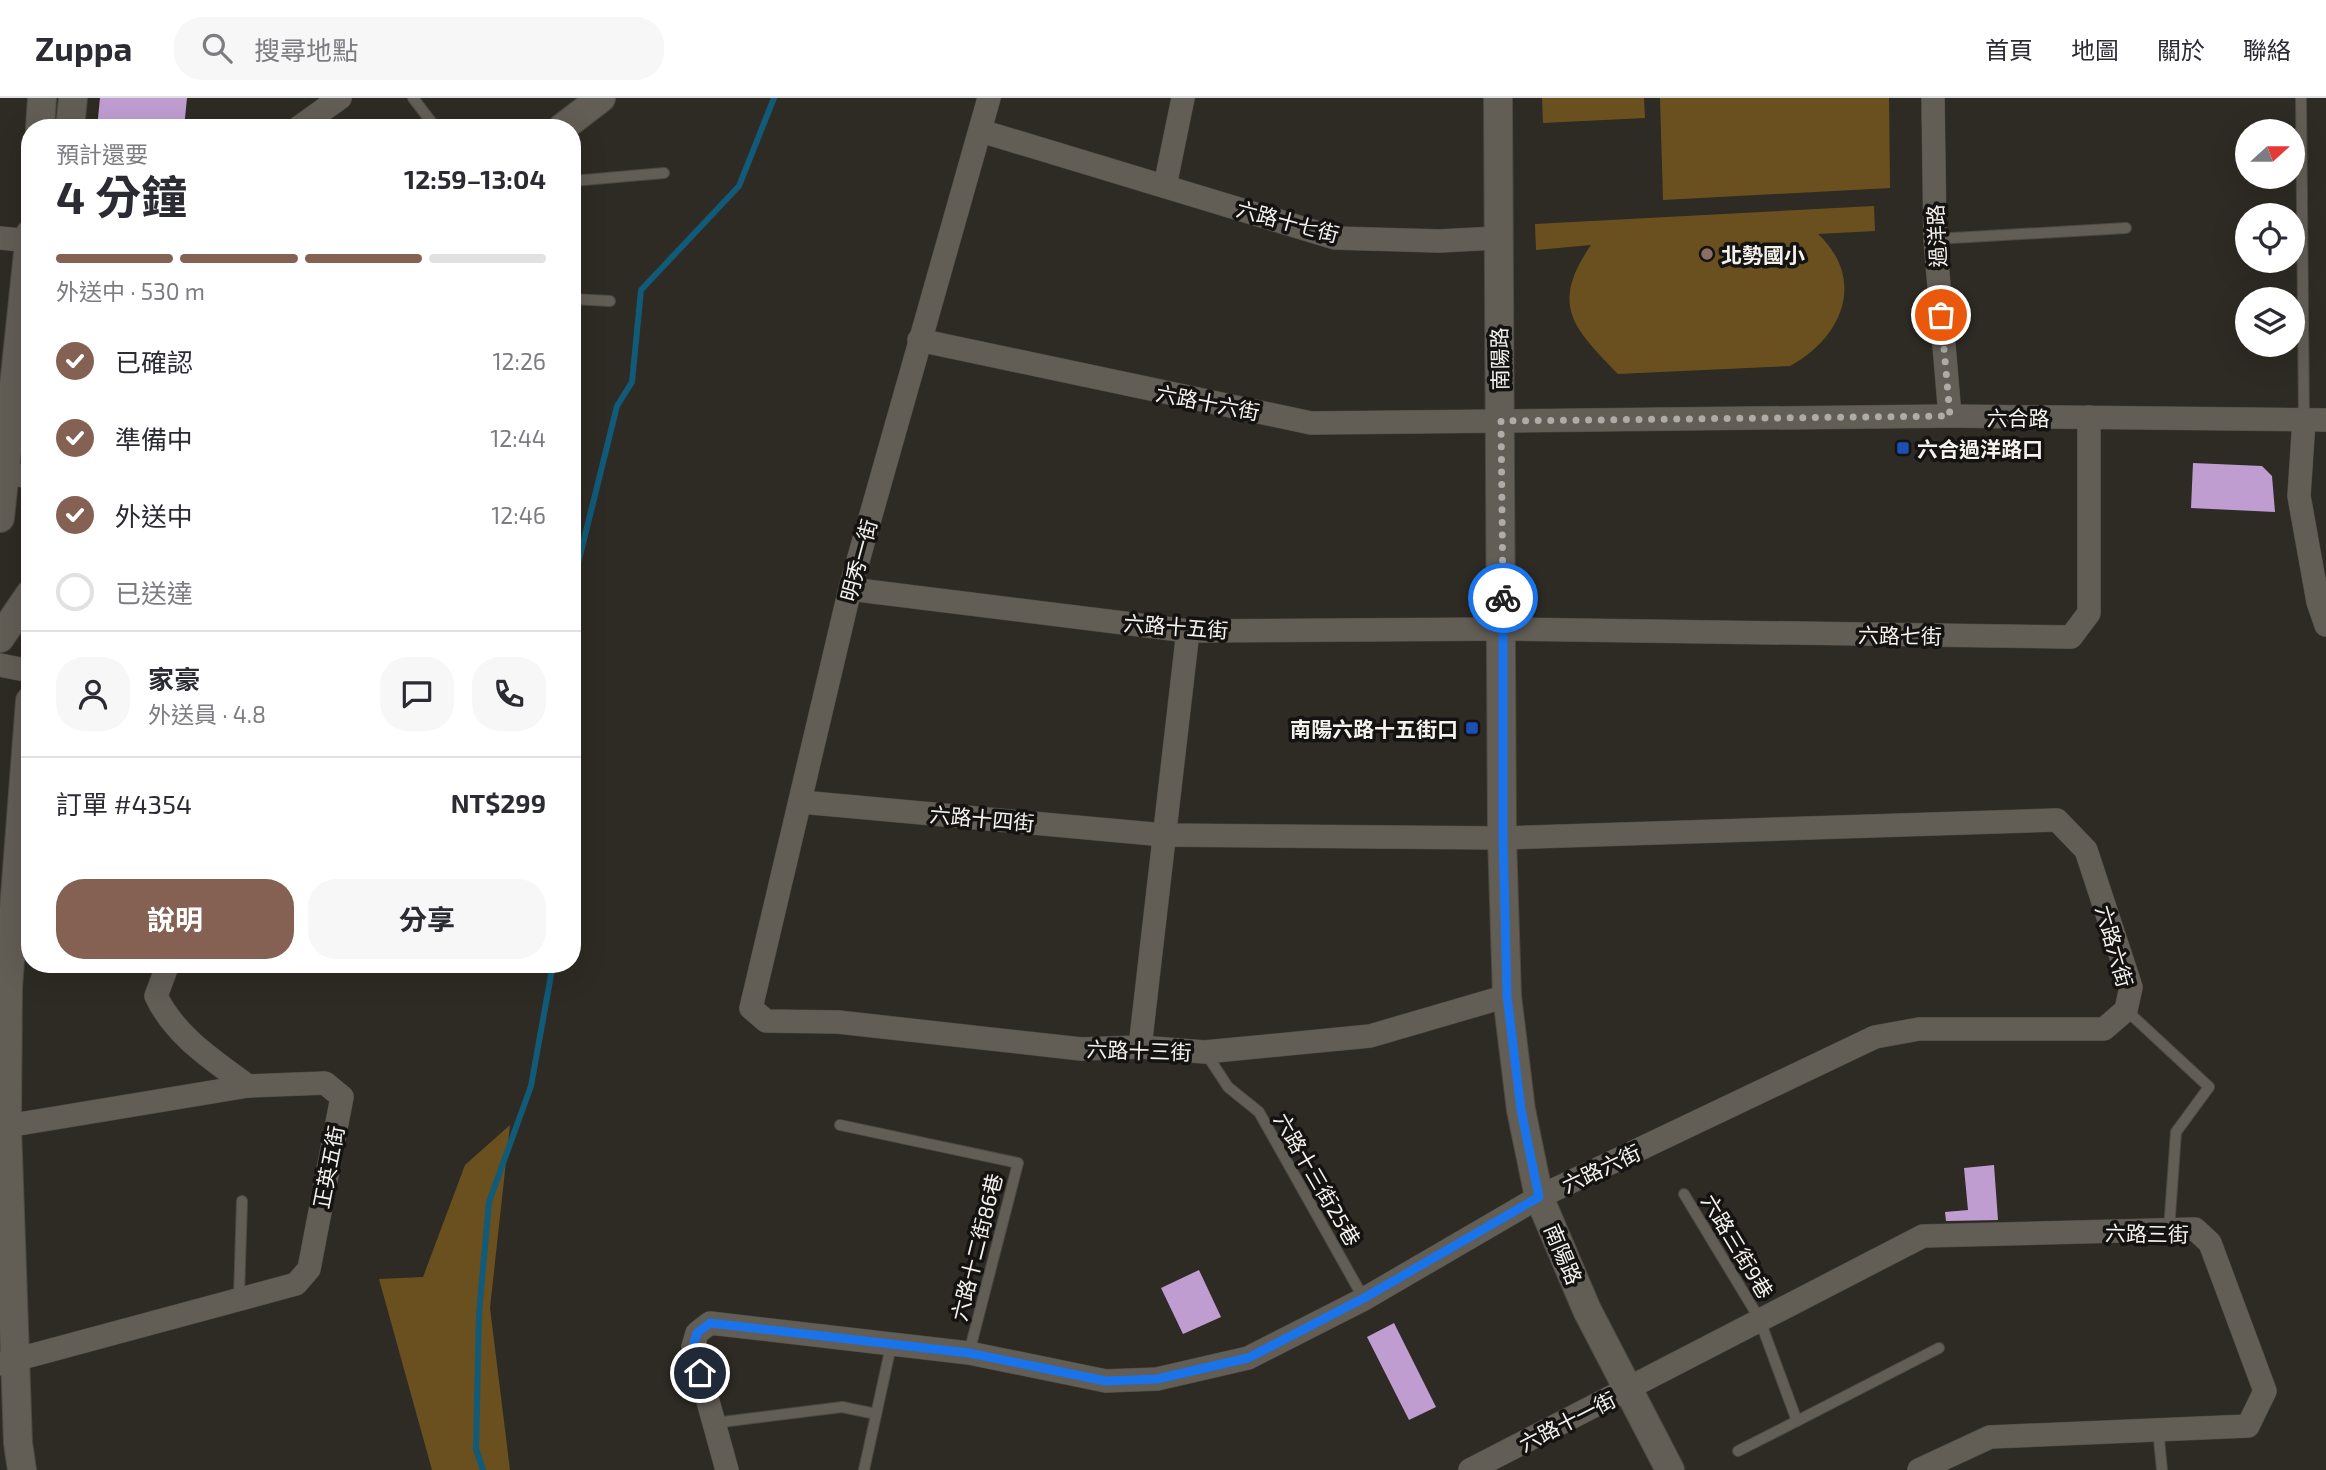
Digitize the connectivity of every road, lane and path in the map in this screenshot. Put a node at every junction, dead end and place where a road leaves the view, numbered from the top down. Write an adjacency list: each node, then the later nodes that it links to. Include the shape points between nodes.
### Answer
1 (42, 98): 11 (street)
2 (73, 98): 12 (street)
3 (340, 98): 13 (street)
4 (413, 98): 14 (lane)
5 (601, 98): 15 (street)
6 (989, 98): 16 (street, 明秀一街)
7 (1183, 98): 19 (street)
8 (1498, 98): 22 (street, 南陽路)
9 (1933, 98): 23 (street, 過洋路)
10 (2301, 98): 31 (lane)
11 (41, 119)
12 (71, 119)
13 (311, 119)
14 (429, 119)
15 (574, 119)
16 (981, 131): 19 (street, 六路十七街); 27 (street, 明秀一街)
17 (664, 173): 18 (lane)
18 (581, 180)
19 (1165, 186): 22 (street, 六路十七街, via 1335,238)
20 (2126, 228): 23 (lane)
21 (0, 238): 24 (street)
22 (1497, 238): 32 (street, 南陽路)
23 (1935, 239): 29 (street, 過洋路)
24 (21, 240)
25 (581, 299): 26 (lane)
26 (610, 301)
27 (919, 340): 32 (street, 六路十六街, via 1311,423); 35 (street, 明秀一街)
28 (21, 351): 33 (street)
29 (1950, 416): 30 (street, 六合路); 32 (street, 六合路)
30 (2089, 417): 31 (street, 六合路); 38 (street, 六路七街, via 2089,613 2071,637)
31 (2315, 420): 37 (street, via 2299,496)
32 (1501, 421): 38 (street, 南陽路)
33 (12, 474): 34 (street)
34 (0, 518)
35 (850, 589): 39 (street, 六路十五街); 43 (street, 明秀一街)
36 (21, 607): 40 (street)
37 (2326, 625)
38 (1503, 629): 39 (street, 六路十五街); 46 (street, 南陽路)
39 (1188, 631): 45 (street)
40 (0, 638)
41 (0, 665): 42 (street)
42 (21, 669)
43 (800, 802): 45 (street, 六路十四街); 50 (street, 明秀一街, via 751,1008)
44 (21, 818): 55 (street, via 8,987)
45 (1164, 835): 46 (street, 六路十四街); 51 (street)
46 (1503, 838): 48 (street, 南陽路); 49 (street, 六路六街, via 2057,820 2086,850 2131,988)
47 (165, 973): 53 (street, via 156,996 164,1014 194,1046)
48 (1507, 996): 52 (street, 六路十三街, via 1370,1036); 57 (street, 南陽路, via 1521,1110)
49 (2126, 1010): 57 (street, 六路六街, via 2104,1029 1919,1029 1875,1037); 59 (lane, via 2209,1087 2175,1132)
50 (766, 1021): 51 (street, 六路十三街, via 838,1022 1081,1049)
51 (1140, 1047): 52 (street, 六路十三街)
52 (1205, 1052): 61 (lane, 六路十三街25巷, via 1228,1087 1259,1112)
53 (248, 1086): 55 (street, 正英五街); 60 (street, 正英五街, via 325,1083 342,1097 309,1269 296,1284)
54 (840, 1125): 65 (lane, 六路十二街86巷, via 1018,1163)
55 (7, 1126): 66 (street)
56 (1684, 1194): 62 (lane, 六路三街9巷)
57 (1539, 1197): 61 (street, 六路六街); 67 (street, 南陽路)
58 (242, 1201): 60 (lane)
59 (2169, 1230): 62 (street, 六路三街, via 1923,1236); 71 (street, 六路三街, via 2194,1229 2210,1243 2264,1391 2248,1426)
60 (239, 1297): 66 (street, 正英五街)
61 (1364, 1298): 65 (street, 六路六街, via 1248,1358 1157,1379 1106,1381)
62 (1759, 1318): 67 (street, 六路三街); 69 (lane, 六路三街9巷)
63 (891, 1346): 65 (street, 六路六街); 68 (lane); 70 (street, 六路六街, via 710,1323 697,1333 693,1347)
64 (1939, 1348): 69 (lane)
65 (969, 1353)
66 (7, 1361): 73 (street)
67 (1627, 1390): 76 (street, 六路十一街); 77 (street, 南陽路)
68 (876, 1414): 70 (lane, via 842,1407); 75 (lane)
69 (1797, 1421): 72 (lane)
70 (714, 1423): 74 (street)
71 (2158, 1429): 78 (street, 六路三街, via 1990,1437); 79 (lane)
72 (1738, 1451)
73 (22, 1470)
74 (727, 1470)
75 (864, 1470)
76 (1470, 1470)
77 (1670, 1470)
78 (1919, 1470)
79 (2162, 1470)

